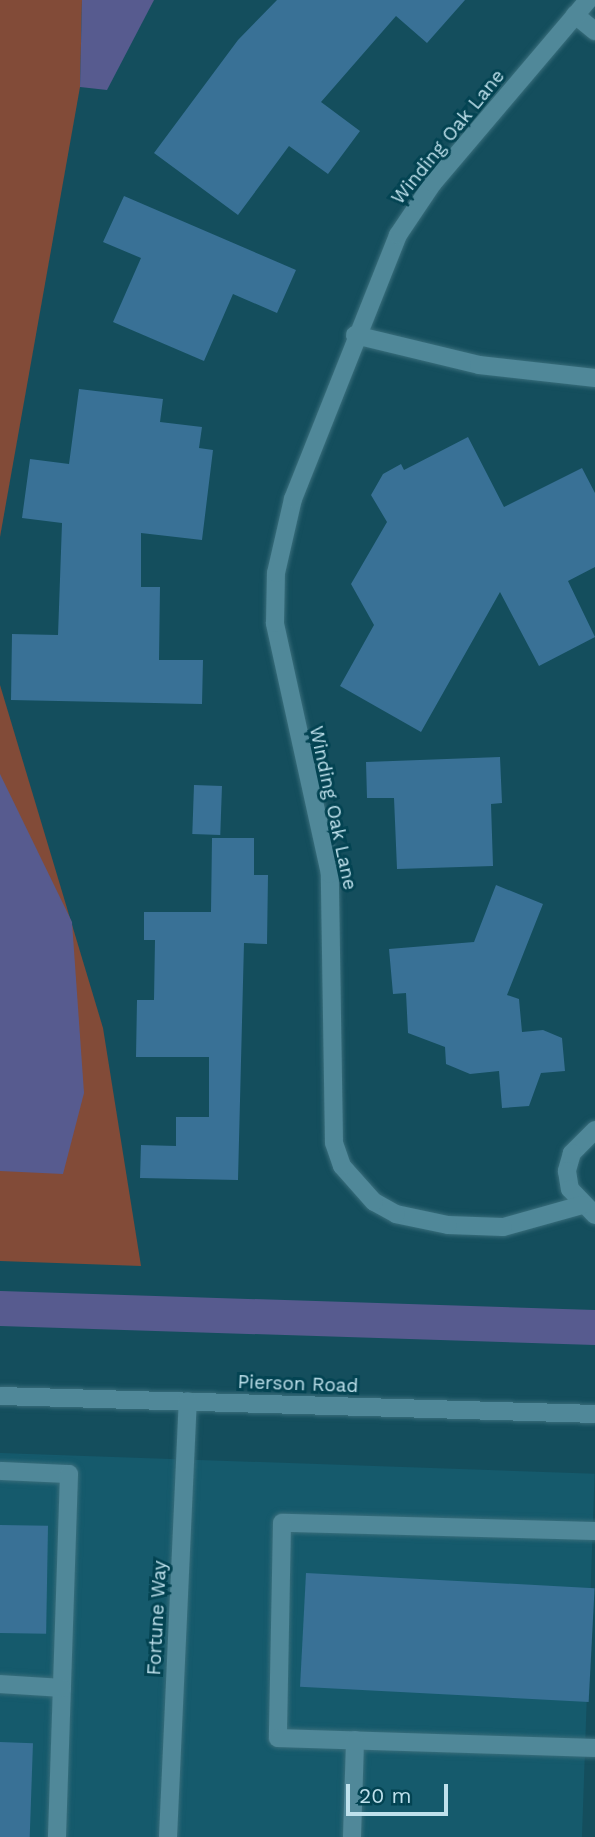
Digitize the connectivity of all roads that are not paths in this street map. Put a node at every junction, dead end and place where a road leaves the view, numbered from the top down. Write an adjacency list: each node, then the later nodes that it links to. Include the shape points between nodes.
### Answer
1 (588, 0): 2 (street, Winding Oak Lane)
2 (575, 15): 3 (street); 4 (street, Winding Oak Lane, via 433,183 398,235)
3 (595, 31)
4 (355, 335): 5 (street, via 479,365); 7 (street, Winding Oak Lane, via 286,523 276,573 275,623 330,873 334,1143 356,1186 396,1214 448,1225 503,1227)
5 (595, 378)
6 (595, 1130): 7 (street, Winding Oak Lane, via 582,1138 567,1171 570,1189)
7 (589, 1210)
8 (0, 1396): 9 (street, Pierson Road)
9 (188, 1401): 10 (street, Pierson Road); 18 (street, Fortune Way)
10 (595, 1414)
11 (0, 1471): 14 (street, via 69,1475)
12 (595, 1531): 15 (street, via 282,1523 278,1738)
13 (0, 1684): 14 (street)
14 (62, 1688): 17 (street)
15 (355, 1740): 16 (street); 19 (street)
16 (595, 1748)
17 (57, 1837)
18 (168, 1837)
19 (352, 1837)

